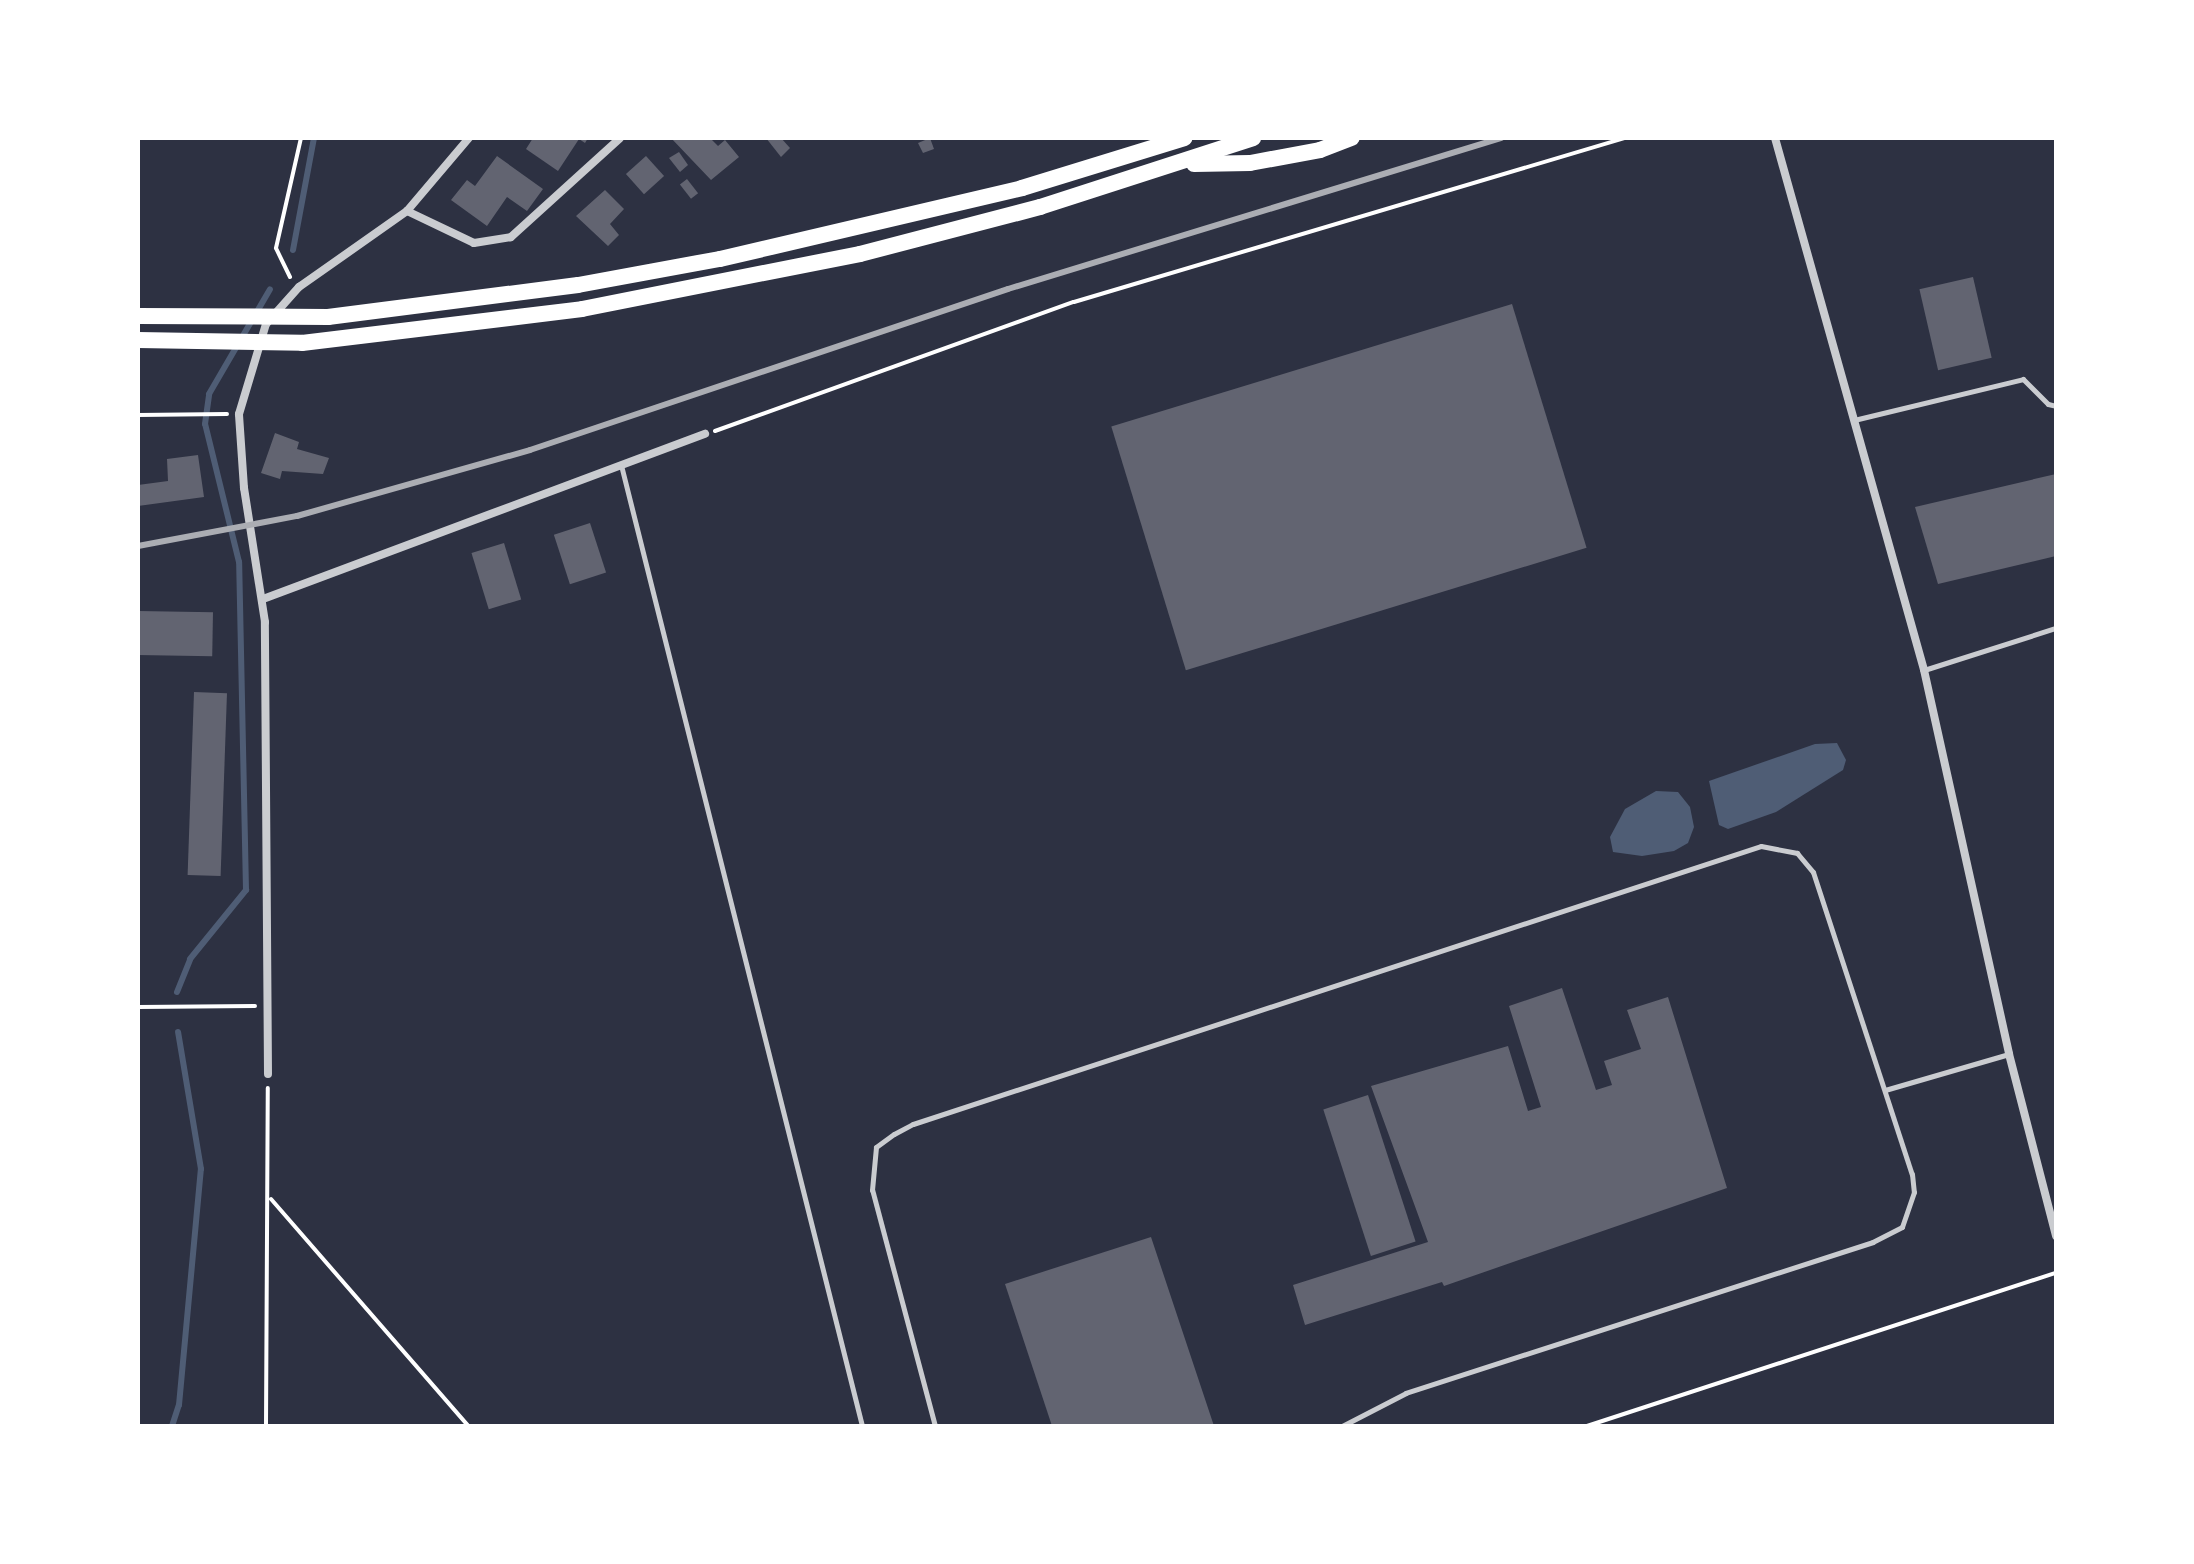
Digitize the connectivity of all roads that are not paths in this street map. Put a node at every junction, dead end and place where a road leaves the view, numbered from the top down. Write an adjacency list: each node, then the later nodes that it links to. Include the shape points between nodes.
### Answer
1 (469, 138): 8 (street)
2 (620, 138): 8 (street, via 511,237 474,243)
3 (1185, 138): 9 (highway, via 1022,188 720,259 578,285 328,317)
4 (1253, 138): 7 (highway)
5 (1352, 138): 7 (highway, via 1320,150 1250,163)
6 (1775, 138): 12 (street)
7 (1180, 164): 10 (highway, via 1040,207 741,279 582,309 302,343)
8 (407, 211): 15 (street, via 299,287 266,324 239,414 244,488)
9 (139, 316)
10 (142, 342)
11 (2056, 406): 12 (lane, via 2023,379)
12 (1854, 420): 17 (street)
13 (705, 434): 14 (street)
14 (621, 464): 15 (street); 22 (lane)
15 (263, 599): 19 (street)
16 (2056, 628): 17 (lane)
17 (1924, 670): 18 (street)
18 (2009, 1054): 20 (lane); 21 (street)
19 (268, 1074)
20 (1885, 1090): 23 (lane, via 1813,872 1797,853 1761,846 913,1124 876,1147 872,1190); 24 (lane, via 1912,1174 1914,1192 1902,1227 1873,1242 1406,1393)
21 (2056, 1236)
22 (862, 1426)
23 (935, 1426)
24 (1342, 1426)

